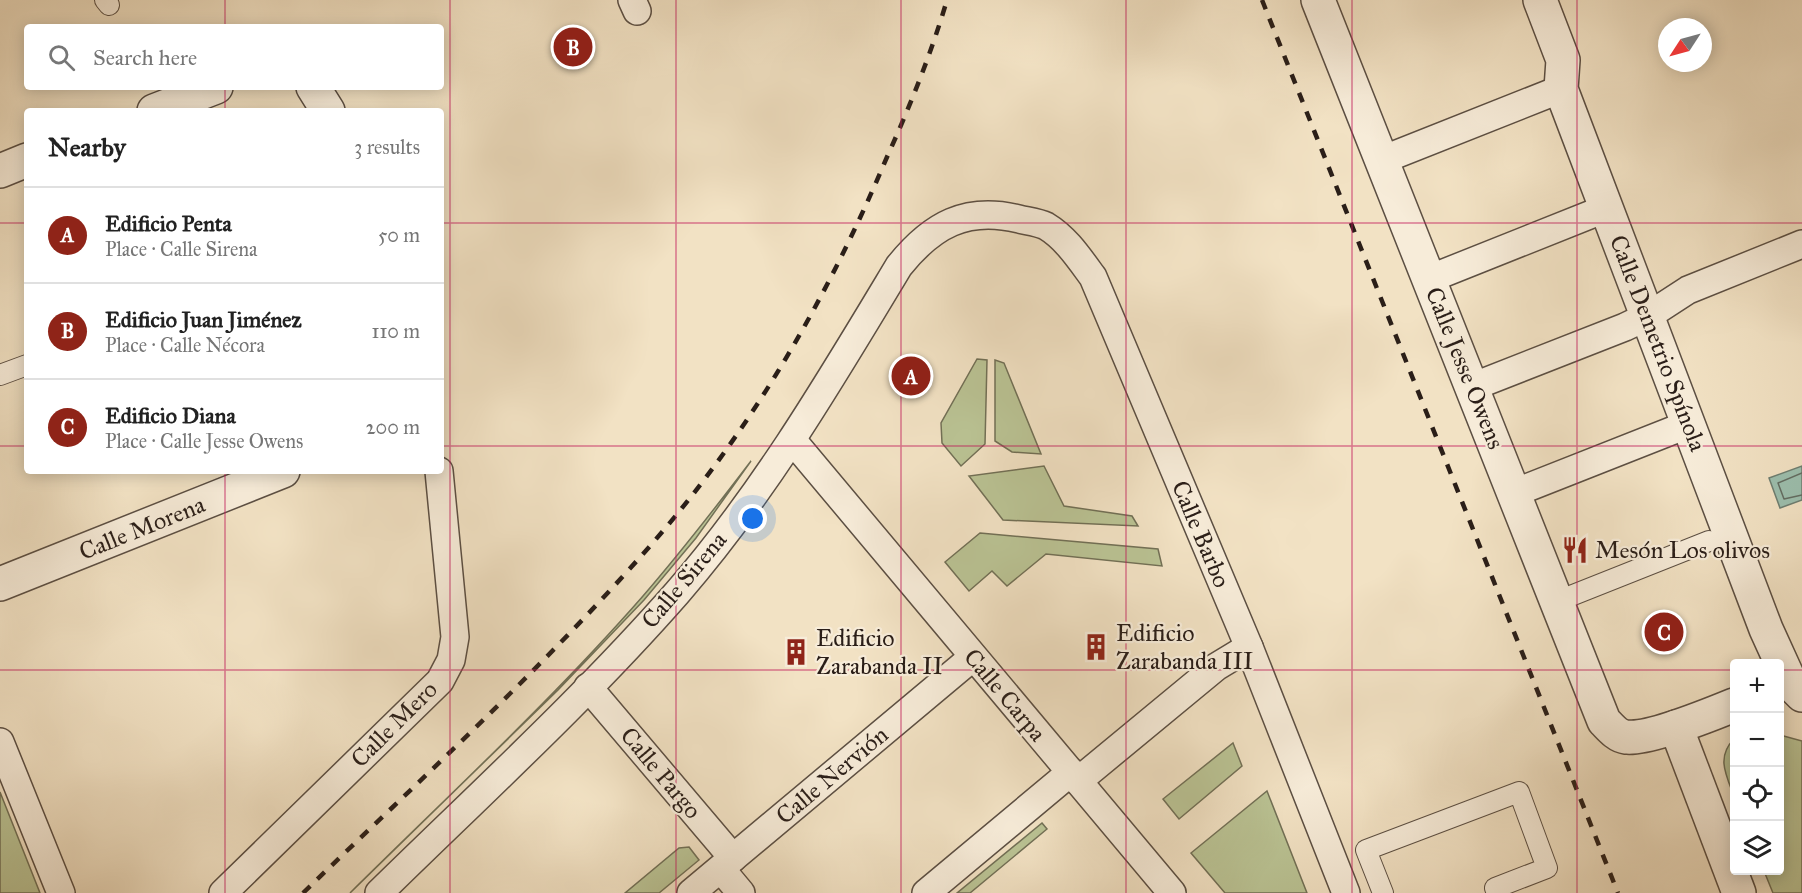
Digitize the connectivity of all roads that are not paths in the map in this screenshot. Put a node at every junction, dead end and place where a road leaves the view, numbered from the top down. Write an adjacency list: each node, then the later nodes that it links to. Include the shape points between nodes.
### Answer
1 (1318, 0): 8 (street, Calle Jesse Owens)
2 (1540, 0): 3 (street, Calle Demetrio Spínola, via 1563,60)
3 (1561, 89): 8 (street); 11 (street, Calle Demetrio Spínola)
4 (208, 90): 6 (street)
5 (314, 90): 7 (street)
6 (162, 108)
7 (326, 108)
8 (1382, 160): 14 (street, Calle Jesse Owens)
9 (24, 161): 10 (street)
10 (0, 171)
11 (1607, 208): 14 (street); 15 (street, Calle Demetrio Spínola)
12 (1044, 225): 20 (street, Calle Sirena, via 1001,214 963,216 934,230 899,267); 27 (street, Calle Barbo, via 1074,250 1093,277)
13 (1802, 244): 15 (street, via 1688,290)
14 (1429, 279): 18 (street, Calle Jesse Owens)
15 (1648, 316): 18 (street); 19 (street, Calle Demetrio Spínola)
16 (24, 365): 17 (street)
17 (0, 375)
18 (1472, 387): 23 (street, Calle Jesse Owens)
19 (1689, 424): 23 (street); 30 (street, Calle Demetrio Spínola, via 1766,629)
20 (793, 441): 28 (street, Calle Carpa); 29 (street, Calle Sirena, via 678,592)
21 (275, 474): 25 (street, Calle Morena)
22 (440, 474): 37 (street, Calle Mero, via 455,637 451,660 440,681)
23 (1514, 493): 32 (street, Calle Jesse Owens, via 1604,721 1627,737)
24 (1708, 541): 26 (street)
25 (0, 584)
26 (1568, 597)
27 (1249, 647): 34 (street, via 1216,667); 43 (street, Calle Barbo)
28 (973, 657): 34 (street, Calle Carpa); 35 (street, Calle Nervión)
29 (588, 687): 35 (street, Calle Pargo); 38 (street, Calle Sirena)
30 (1794, 687)
31 (1730, 707): 32 (street)
32 (1676, 727): 46 (street)
33 (0, 742): 36 (street)
34 (1074, 777): 41 (street); 42 (street, Calle Carpa)
35 (727, 863): 39 (street, Calle Nervión); 40 (street, Calle Pargo)
36 (61, 893)
37 (223, 893)
38 (379, 893)
39 (691, 893)
40 (741, 893)
41 (926, 893)
42 (1172, 893)
43 (1346, 893)
44 (1383, 893): 45 (street, via 1366,850 1519,792 1547,868 1495,888)
45 (1497, 893)
46 (1739, 893)

